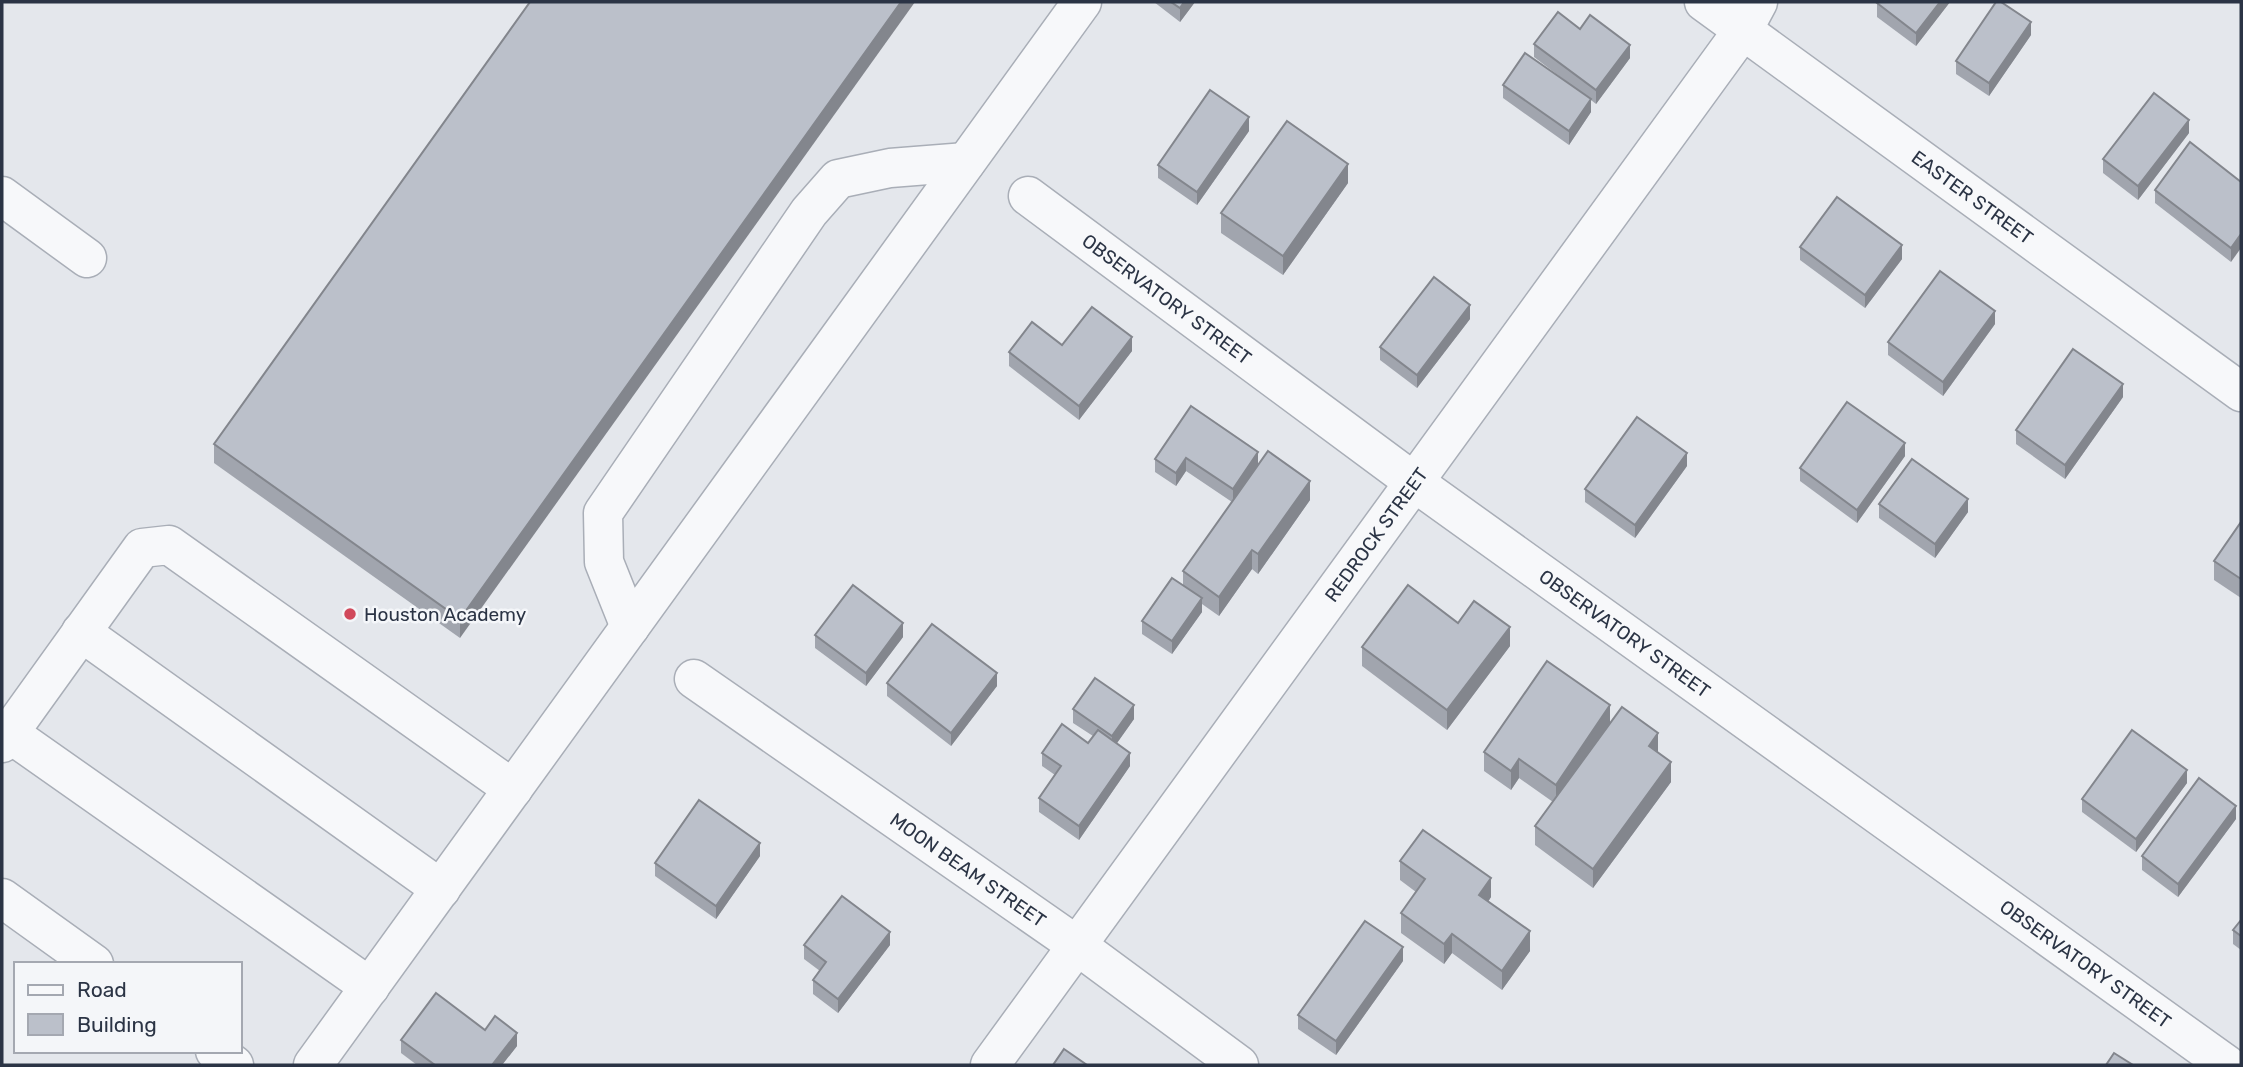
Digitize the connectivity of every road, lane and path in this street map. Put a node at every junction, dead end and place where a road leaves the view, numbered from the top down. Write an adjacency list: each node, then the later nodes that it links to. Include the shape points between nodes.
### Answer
1 (1082, 2): 4 (street)
2 (1704, 2): 3 (street, EASTER STREET)
3 (1750, 16): 8 (street, EASTER STREET); 9 (street, REDROCK STREET)
4 (966, 162): 10 (street); 10 (street, via 890,168 838,179 809,212 603,513 604,562)
5 (2, 196): 7 (street)
6 (1028, 196): 9 (street, OBSERVATORY STREET)
7 (87, 258)
8 (2241, 391)
9 (1414, 482): 17 (street, REDROCK STREET); 25 (street, OBSERVATORY STREET)
10 (630, 627): 14 (street)
11 (81, 632): 13 (street); 14 (street, via 142,548 169,545); 15 (street)
12 (694, 679): 17 (street, MOON BEAM STREET)
13 (5, 738): 19 (street)
14 (513, 789): 15 (street)
15 (440, 889): 19 (street)
16 (2, 898): 18 (street)
17 (1076, 944): 23 (street, REDROCK STREET); 24 (street, MOON BEAM STREET)
18 (91, 962)
19 (370, 987): 22 (street)
20 (218, 1053): 21 (street)
21 (234, 1065)
22 (313, 1065)
23 (990, 1065)
24 (1240, 1065)
25 (2227, 1065)

